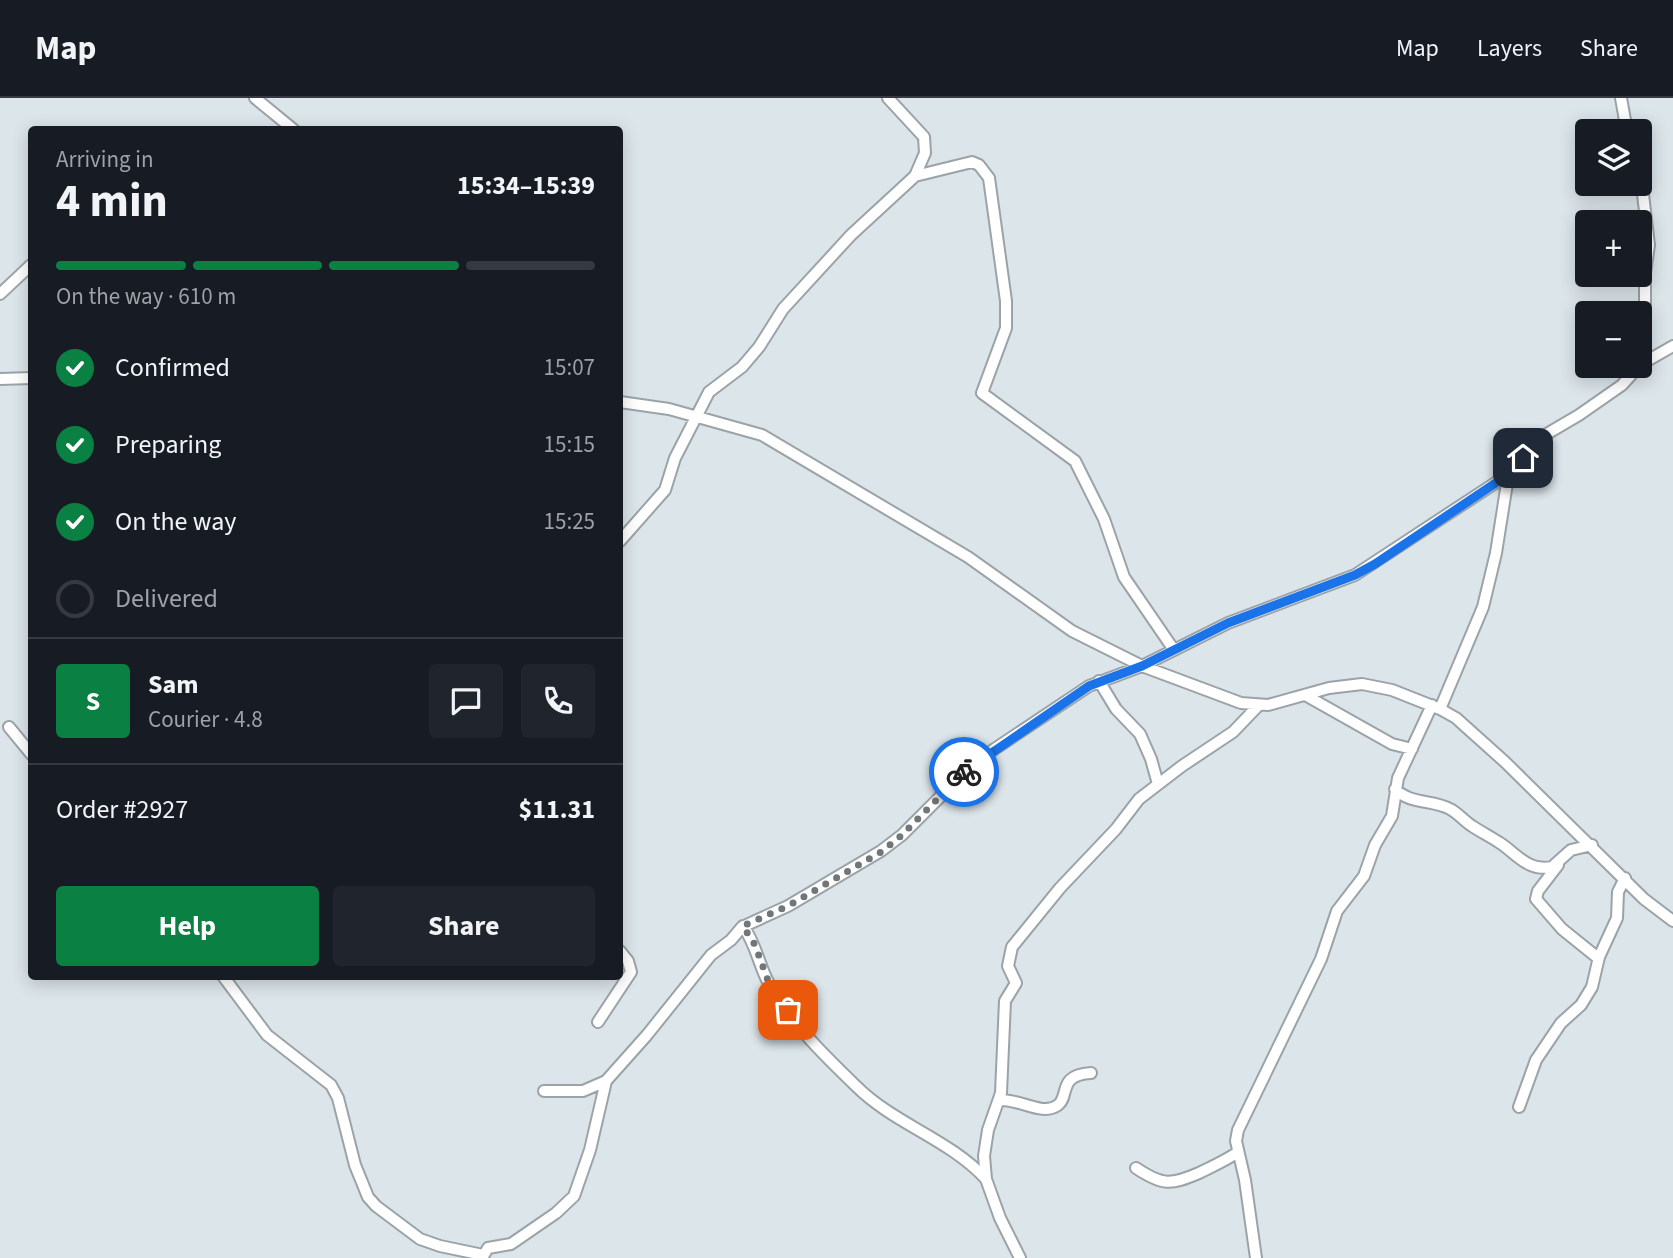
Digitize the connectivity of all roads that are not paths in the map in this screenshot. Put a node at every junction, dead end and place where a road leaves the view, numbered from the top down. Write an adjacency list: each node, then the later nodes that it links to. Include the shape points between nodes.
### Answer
1 (255, 98): 5 (street)
2 (888, 98): 6 (street, via 924,137 925,153)
3 (1621, 98): 4 (street)
4 (1624, 119)
5 (289, 126)
6 (915, 176): 17 (street, via 851,235 783,309 759,347 727,380 709,391); 20 (street, via 972,162 989,178 1006,328 982,393 1075,461 1104,519 1124,576)
7 (1643, 196): 10 (street, via 1649,245)
8 (28, 268): 9 (street)
9 (0, 294)
10 (1645, 301)
11 (1673, 346): 12 (street)
12 (1652, 358)
13 (28, 378): 15 (street)
14 (1628, 378): 18 (street, via 1533,442)
15 (0, 379)
16 (623, 402): 17 (street)
17 (695, 416): 19 (street, via 665,490); 21 (street, via 762,435 968,557 1072,631)
18 (1512, 472): 20 (street, via 1355,575 1228,623); 25 (street, via 1504,487 1483,607)
19 (623, 538)
20 (1174, 650): 21 (street)
21 (1142, 666): 22 (street); 24 (street)
22 (1100, 681): 29 (street, via 1116,709 1140,734); 35 (street, via 975,762 881,852 788,906)
23 (1306, 695): 24 (street); 25 (street, via 1362,684); 27 (street, via 1392,744)
24 (1258, 706): 29 (street, via 1233,732)
25 (1436, 707): 27 (street); 31 (street, via 1490,747)
26 (9, 727): 28 (street)
27 (1412, 749): 30 (street)
28 (28, 750)
29 (1158, 784): 43 (street, via 1139,799 1012,947 1009,966 1016,983 1005,1001)
30 (1395, 789): 32 (street, via 1405,798 1452,810 1523,862 1545,868); 45 (street, via 1391,816 1364,876 1337,911 1321,959 1243,1118 1236,1141)
31 (1591, 845): 32 (street, via 1576,847); 33 (street)
32 (1561, 859): 37 (street, via 1536,899 1562,929)
33 (1625, 878): 34 (street); 37 (street, via 1618,892 1617,918)
34 (1673, 921)
35 (743, 926): 41 (street, via 711,955); 47 (street, via 770,986 818,1047 874,1102 970,1161)
36 (623, 955): 39 (street, via 631,972)
37 (1598, 958): 44 (street, via 1589,993 1536,1060)
38 (226, 980): 48 (street, via 267,1035 331,1085 355,1165 376,1206 420,1239)
39 (598, 1021)
40 (1091, 1073): 43 (street, via 1066,1085 1062,1101 1054,1107 1042,1110 1016,1100)
41 (606, 1081): 42 (street, via 583,1091); 48 (street, via 574,1196 511,1244 488,1248)
42 (544, 1091)
43 (999, 1100): 47 (street, via 988,1130)
44 (1519, 1107)
45 (1238, 1152): 46 (street, via 1216,1167 1175,1183 1162,1182); 50 (street)
46 (1136, 1168)
47 (986, 1179): 49 (street)
48 (483, 1256)
49 (1020, 1258)
50 (1256, 1258)

